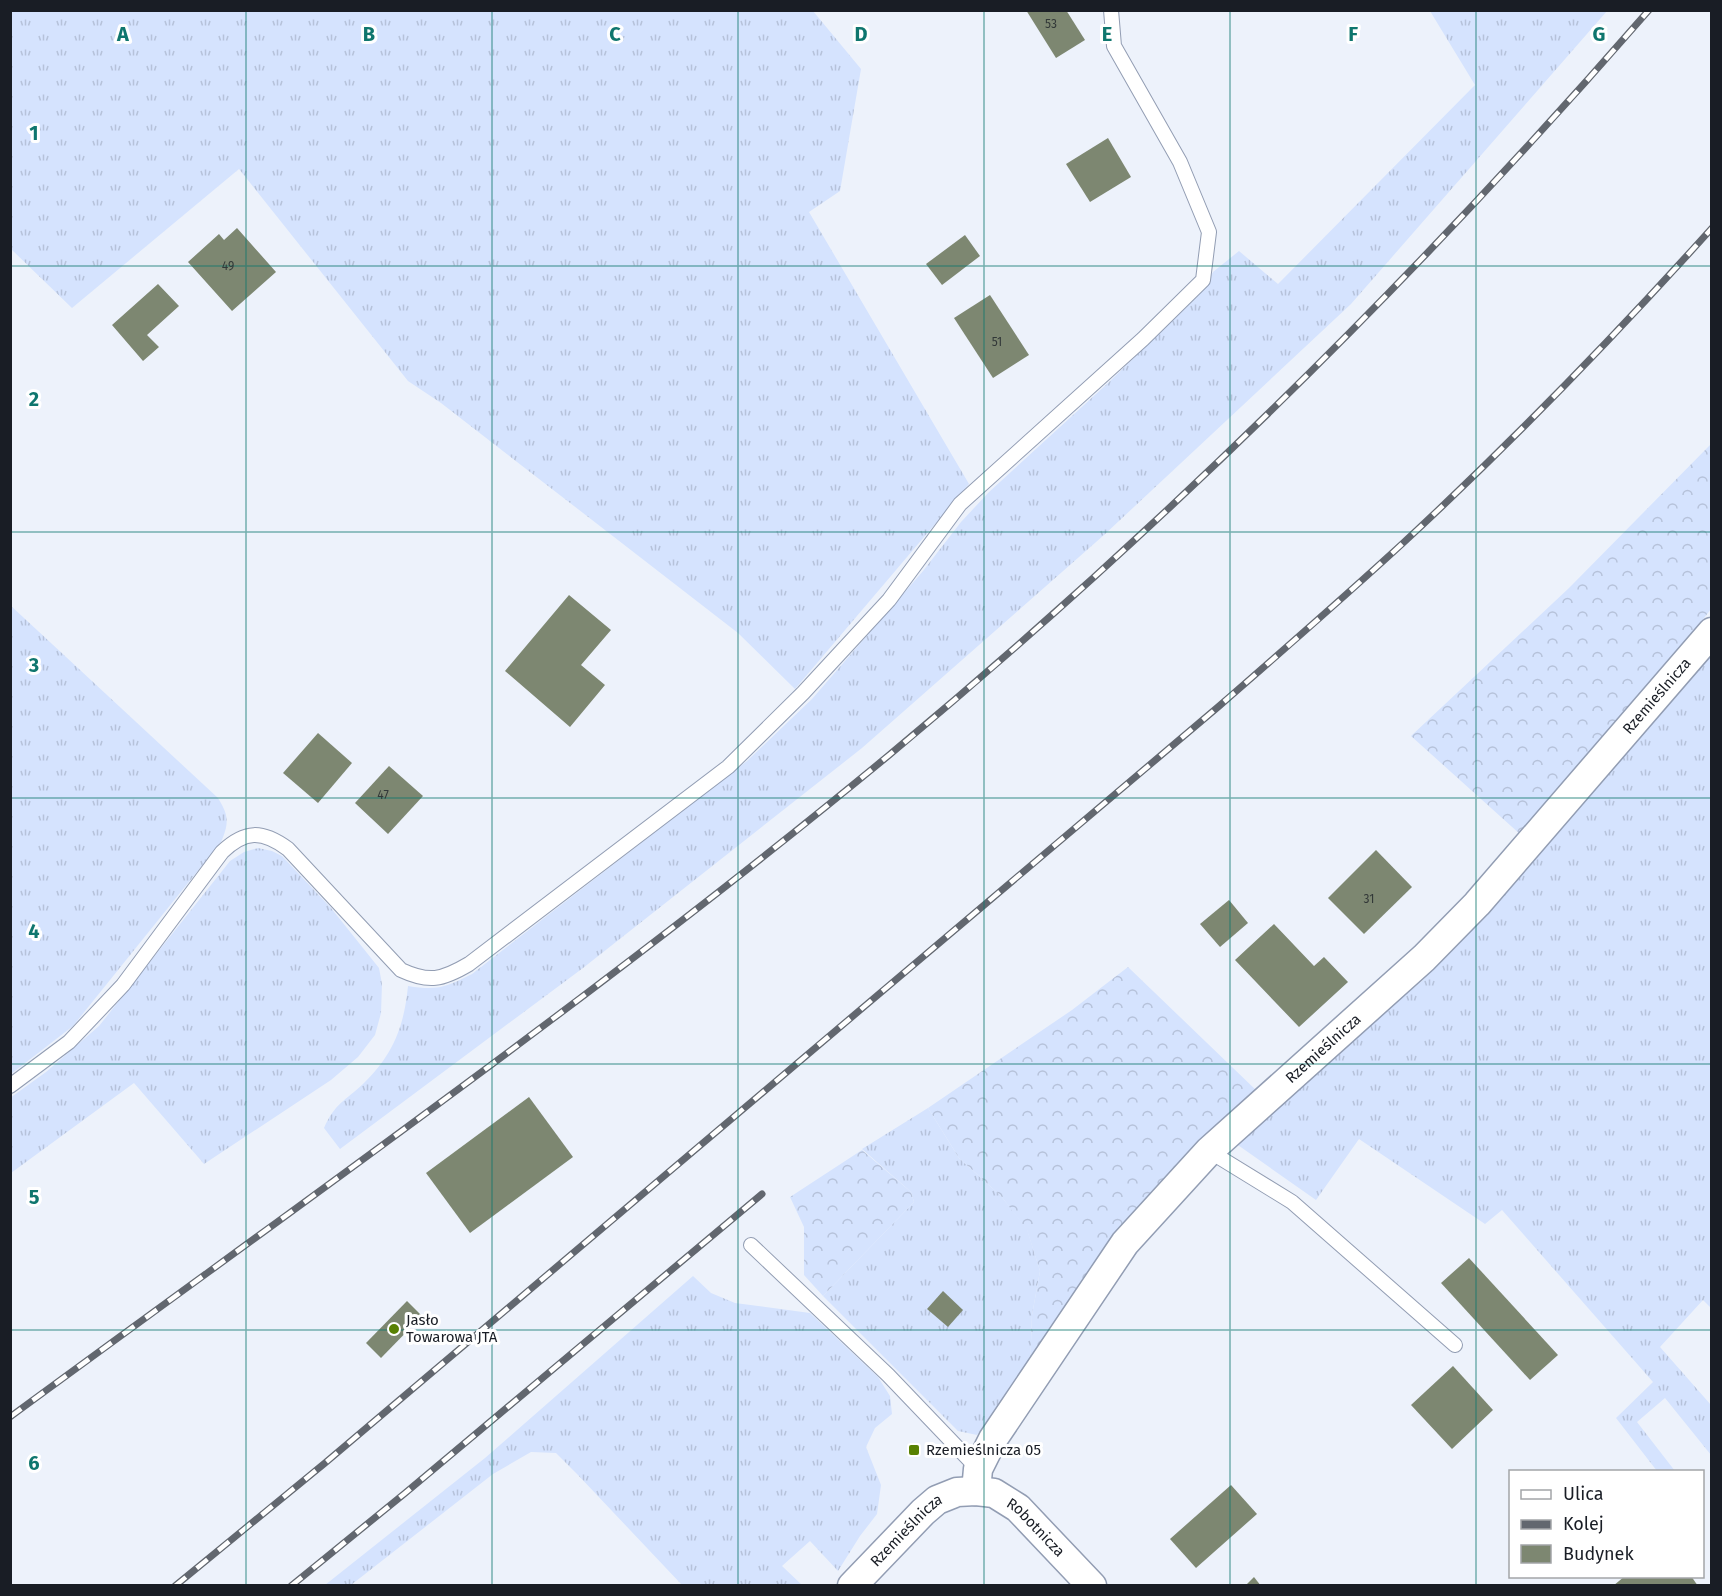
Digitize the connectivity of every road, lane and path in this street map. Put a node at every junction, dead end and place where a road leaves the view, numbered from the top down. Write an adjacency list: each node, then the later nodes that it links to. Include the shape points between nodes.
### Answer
1 (1110, 10): 3 (lane, via 1114,46 1180,162 1209,232 1203,280 960,504 889,600 728,767 469,964 436,979 418,977 392,963 288,849 270,838 244,836 222,852 123,985 69,1042)
2 (1712, 632): 4 (street, Rzemieślnicza, via 1477,904 1424,958)
3 (10, 1086)
4 (1209, 1151): 6 (lane, via 1292,1202); 7 (street, Rzemieślnicza, via 1125,1243 993,1439)
5 (751, 1245): 7 (lane, via 888,1375)
6 (1455, 1345)
7 (974, 1484): 8 (street, Rzemieślnicza, via 937,1500); 9 (street, Robotnicza, via 1018,1508)
8 (852, 1586)
9 (1092, 1586)

